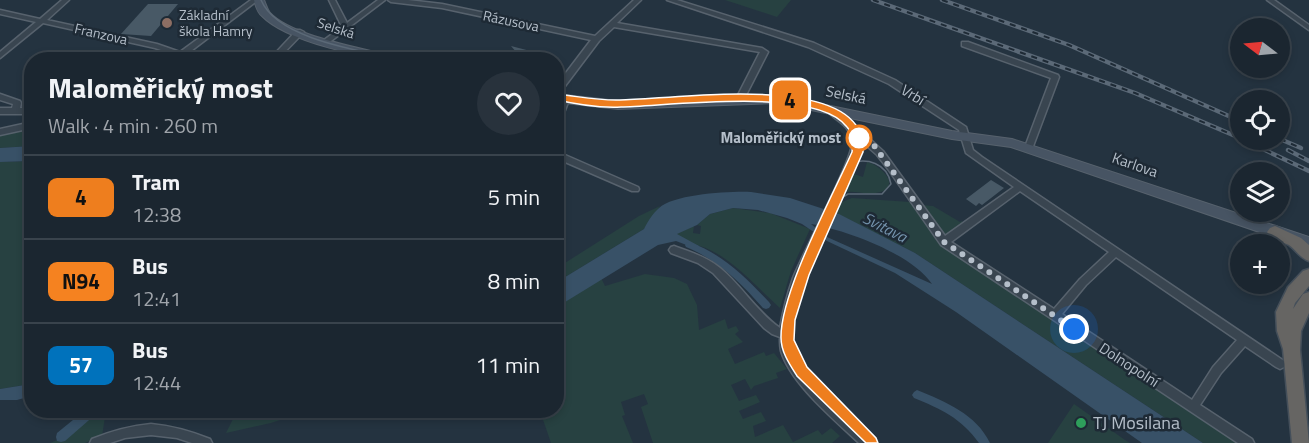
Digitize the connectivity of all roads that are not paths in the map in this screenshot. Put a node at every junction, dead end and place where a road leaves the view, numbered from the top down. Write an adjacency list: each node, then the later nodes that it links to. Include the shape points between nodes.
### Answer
1 (66, 0): 12 (street)
2 (257, 0): 16 (main road, Selská, via 269,18); 21 (street)
3 (332, 0): 14 (street)
4 (368, 0): 10 (street)
5 (382, 0): 10 (street)
6 (391, 0): 17 (street, Rázusova, via 442,6)
7 (638, 0): 13 (street)
8 (670, 0): 37 (street, Vrbí, via 807,43 886,80 963,129)
9 (1270, 0): 15 (street)
10 (375, 6): 14 (street)
11 (0, 12): 12 (street, Franzova)
12 (39, 20): 20 (street, Franzova); 24 (street)
13 (611, 24): 17 (street); 28 (street, via 764,52)
14 (346, 27): 18 (street)
15 (1309, 28)
16 (300, 32): 18 (main road, Selská); 22 (street)
17 (596, 39): 25 (street)
18 (327, 42): 23 (main road, Selská)
19 (965, 44): 38 (street, via 1055,77)
20 (178, 52)
21 (183, 52)
22 (281, 52)
23 (365, 52)
24 (0, 56)
25 (564, 92)
26 (0, 97): 31 (street, via 17,103)
27 (564, 99): 28 (main road, Selská, via 618,105)
28 (740, 99): 29 (main road, Selská, via 777,99)
29 (826, 109): 33 (main road, Selská); 36 (street, Dolnopolní, via 846,121)
30 (0, 111): 31 (street)
31 (15, 111): 32 (street)
32 (24, 111)
33 (861, 116): 36 (street); 37 (main road, Selská)
34 (24, 127): 35 (street)
35 (0, 132)
36 (855, 133): 47 (street, Dolnopolní, via 873,144); 55 (street, via 856,149 813,243)
37 (966, 137): 38 (main road, Selská); 40 (street, Vrbí, via 969,151)
38 (1025, 146): 42 (main road, Karlova)
39 (564, 158): 41 (street)
40 (1020, 187): 47 (street); 50 (street, Vrbí)
41 (635, 189)
42 (1230, 215)
43 (1250, 222): 45 (main road, Karlova)
44 (1263, 222): 46 (main road, Karlova)
45 (1275, 232): 48 (main road, Karlova); 51 (highway, via 1296,242)
46 (1309, 237)
47 (944, 242): 54 (street, Dolnopolní)
48 (1309, 243)
49 (674, 250): 55 (street, via 709,265 732,284 773,330)
50 (1116, 252): 54 (street); 56 (street, Vrbí)
51 (1309, 255)
52 (1309, 276): 57 (highway, via 1290,293 1283,311)
53 (1309, 299): 57 (highway, via 1294,326)
54 (1054, 316): 58 (street, Dolnopolní)
55 (784, 334): 62 (street, via 786,350 800,373)
56 (1244, 340): 57 (street, Vrbí); 58 (street, via 1217,370)
57 (1286, 363): 64 (highway)
58 (1193, 407): 63 (street, Dolnopolní)
59 (1309, 418): 64 (highway)
60 (96, 443): 61 (street, via 135,429 155,429 170,430)
61 (206, 443)
62 (867, 443)
63 (1248, 443)
64 (1302, 443)

